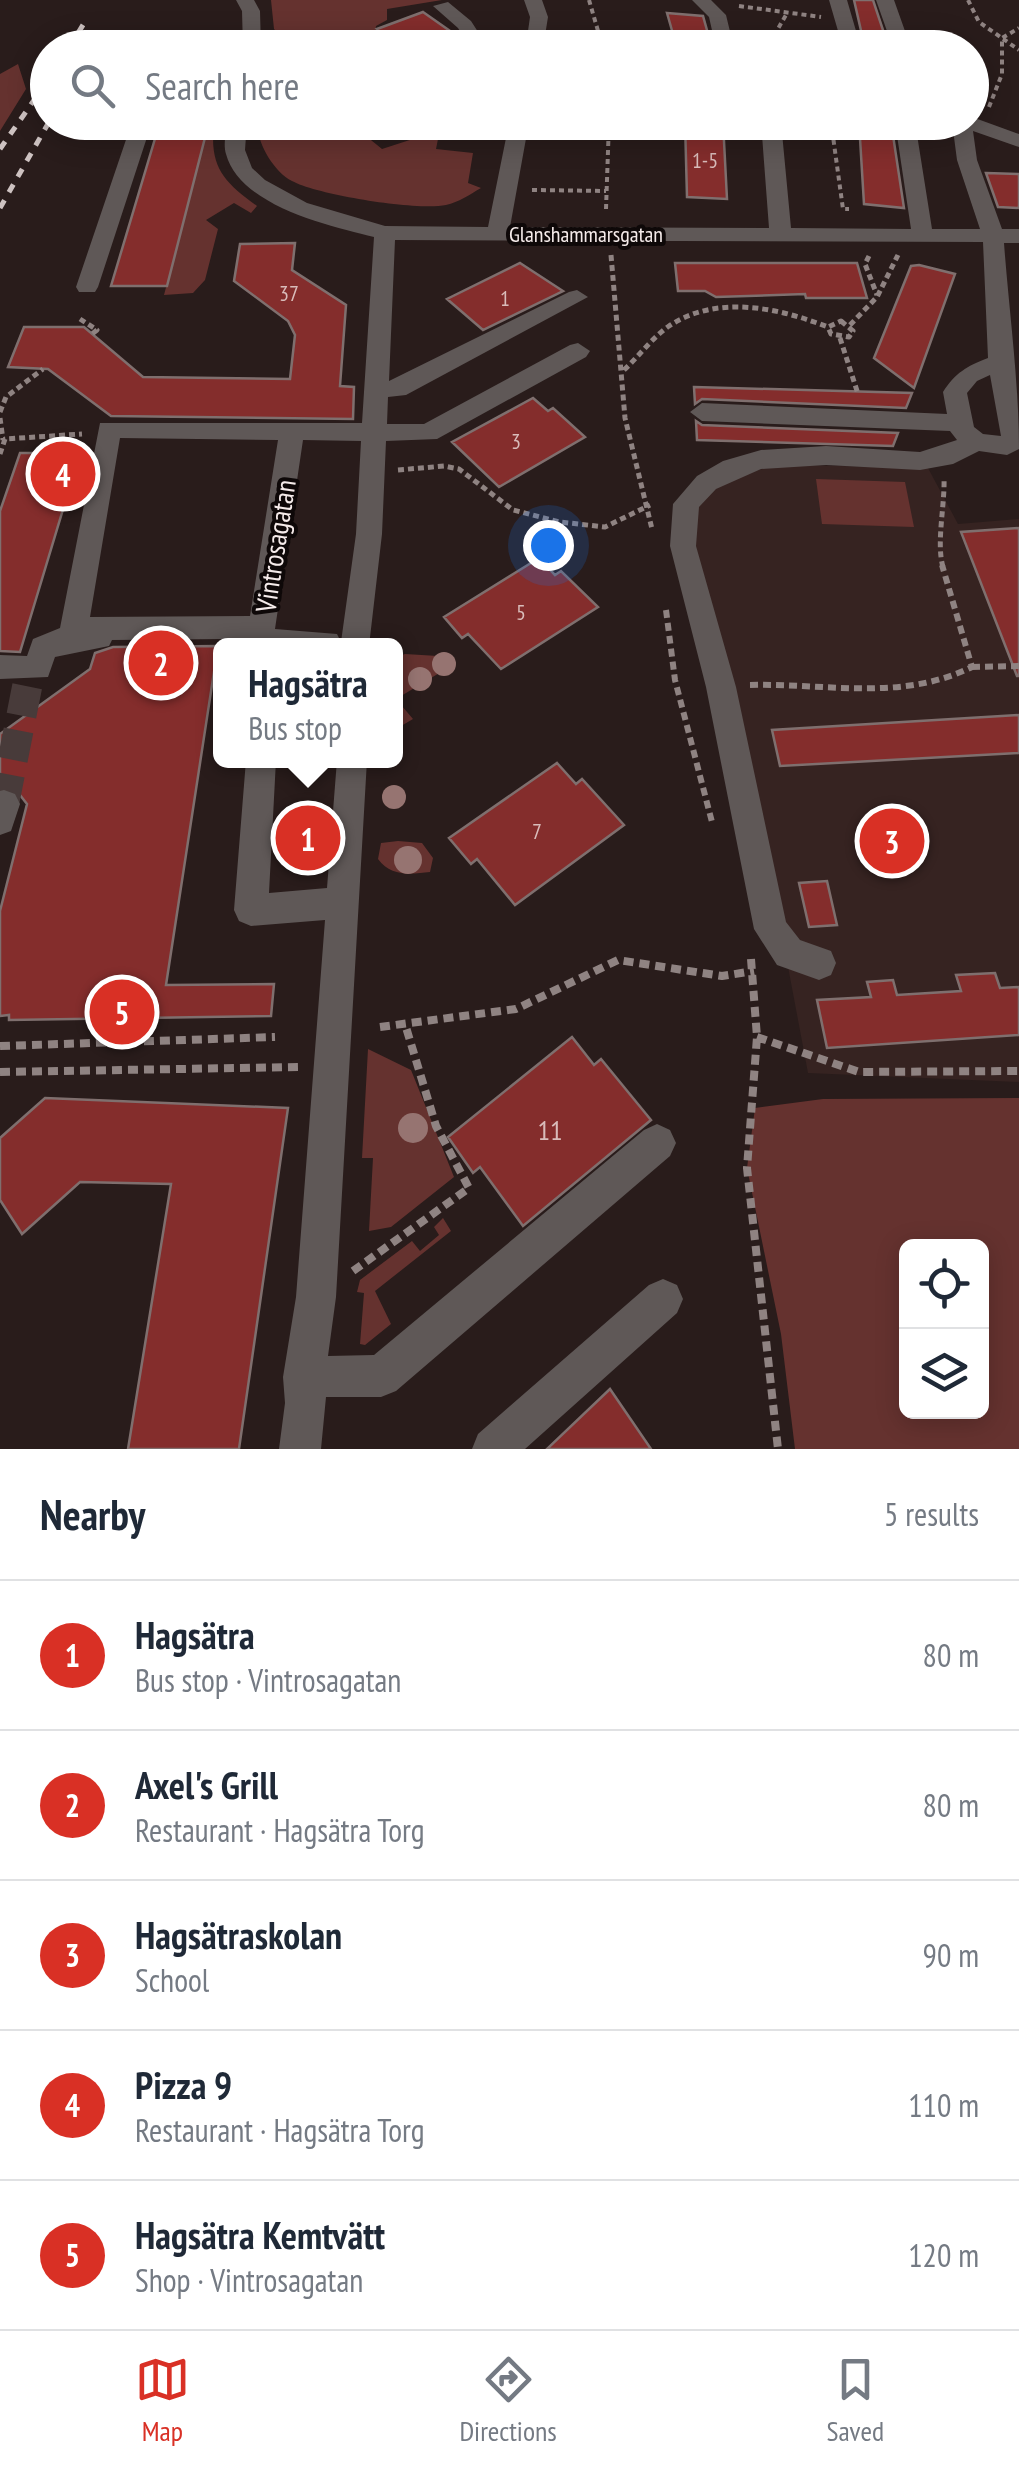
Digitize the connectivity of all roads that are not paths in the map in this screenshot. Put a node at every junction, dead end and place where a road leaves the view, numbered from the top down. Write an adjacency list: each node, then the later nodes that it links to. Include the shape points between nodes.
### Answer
1 (245, 0): 7 (street)
2 (533, 0): 9 (street)
3 (701, 0): 10 (street)
4 (838, 0): 11 (street)
5 (886, 0): 12 (street)
6 (442, 6): 8 (street)
7 (252, 30)
8 (468, 30)
9 (537, 30)
10 (720, 30)
11 (847, 30)
12 (896, 30)
13 (989, 130): 20 (street)
14 (136, 140): 27 (street)
15 (236, 140): 21 (street, Glanshammarsgatan, via 236,155 258,184 308,211)
16 (515, 140): 22 (street)
17 (772, 140): 23 (street)
18 (908, 140): 24 (street)
19 (968, 140): 25 (street, via 968,160)
20 (1019, 140)
21 (385, 233): 22 (street, Glanshammarsgatan); 31 (street)
22 (498, 234): 23 (street, Glanshammarsgatan)
23 (781, 234): 24 (street, Glanshammarsgatan)
24 (922, 234): 25 (street, Glanshammarsgatan)
25 (993, 236): 26 (street, Glanshammarsgatan); 30 (street)
26 (1019, 236)
27 (87, 287)
28 (578, 297): 31 (street, via 397,389)
29 (578, 351): 34 (street, via 428,434)
30 (1000, 362): 35 (street, via 969,375 955,392); 35 (street, via 1014,439 1007,446)
31 (375, 388): 34 (street)
32 (702, 412): 35 (street)
33 (292, 430): 34 (street); 36 (street, via 109,429); 36 (street, Vintrosagatan, via 262,627)
34 (375, 432): 37 (street, via 369,534)
35 (967, 432): 44 (street, via 944,457 920,461 761,460 732,467 702,482 686,504 684,546 721,687 770,929 788,953)
36 (74, 629): 39 (street)
37 (343, 638)
38 (213, 641): 39 (street, via 101,638)
39 (43, 647): 40 (street, via 38,668)
40 (0, 667)
41 (261, 768): 43 (street, via 252,910)
42 (351, 768): 43 (street)
43 (341, 903): 47 (street, via 316,1297)
44 (819, 962)
45 (656, 1142): 47 (street, via 380,1376)
46 (663, 1299): 49 (street)
47 (304, 1377): 48 (street)
48 (300, 1449)
49 (493, 1449)

